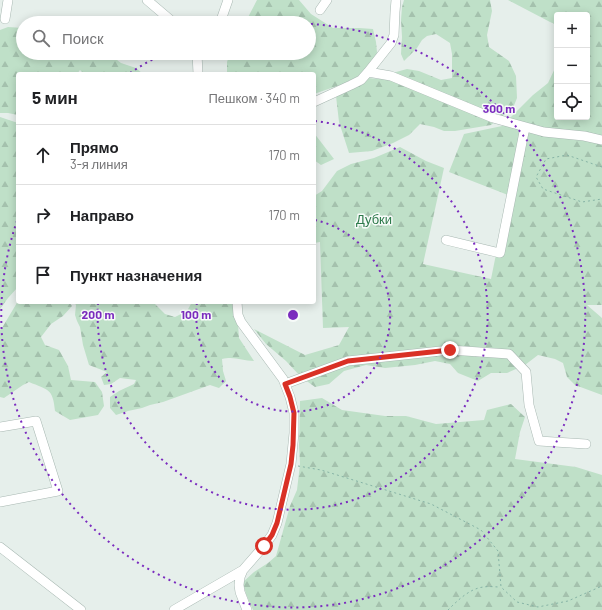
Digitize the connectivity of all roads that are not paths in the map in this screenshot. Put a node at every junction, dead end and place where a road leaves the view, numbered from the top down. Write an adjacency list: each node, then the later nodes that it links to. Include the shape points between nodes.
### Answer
1 (8, 0): 9 (street)
2 (147, 0): 7 (street)
3 (228, 0): 8 (street)
4 (327, 0): 6 (street)
5 (396, 0): 12 (street, via 394,35 391,43)
6 (320, 10)
7 (166, 16)
8 (222, 16)
9 (5, 19)
10 (197, 60): 11 (street)
11 (198, 72)
12 (368, 72): 13 (street, via 361,80); 14 (street, via 391,76 493,118)
13 (316, 101)
14 (525, 127): 15 (street); 16 (street, via 500,253)
15 (602, 140)
16 (446, 240)
17 (237, 304): 18 (street, via 240,322)
18 (285, 384): 20 (street, via 348,361 450,350 509,354 526,372 529,405 539,441); 23 (street, via 294,413 291,464 272,535)
19 (0, 427): 21 (street, via 36,421 58,491)
20 (586, 444)
21 (0, 502)
22 (0, 547): 24 (street)
23 (243, 570): 25 (street); 26 (street, via 240,577 240,592)
24 (81, 610)
25 (174, 610)
26 (247, 610)

